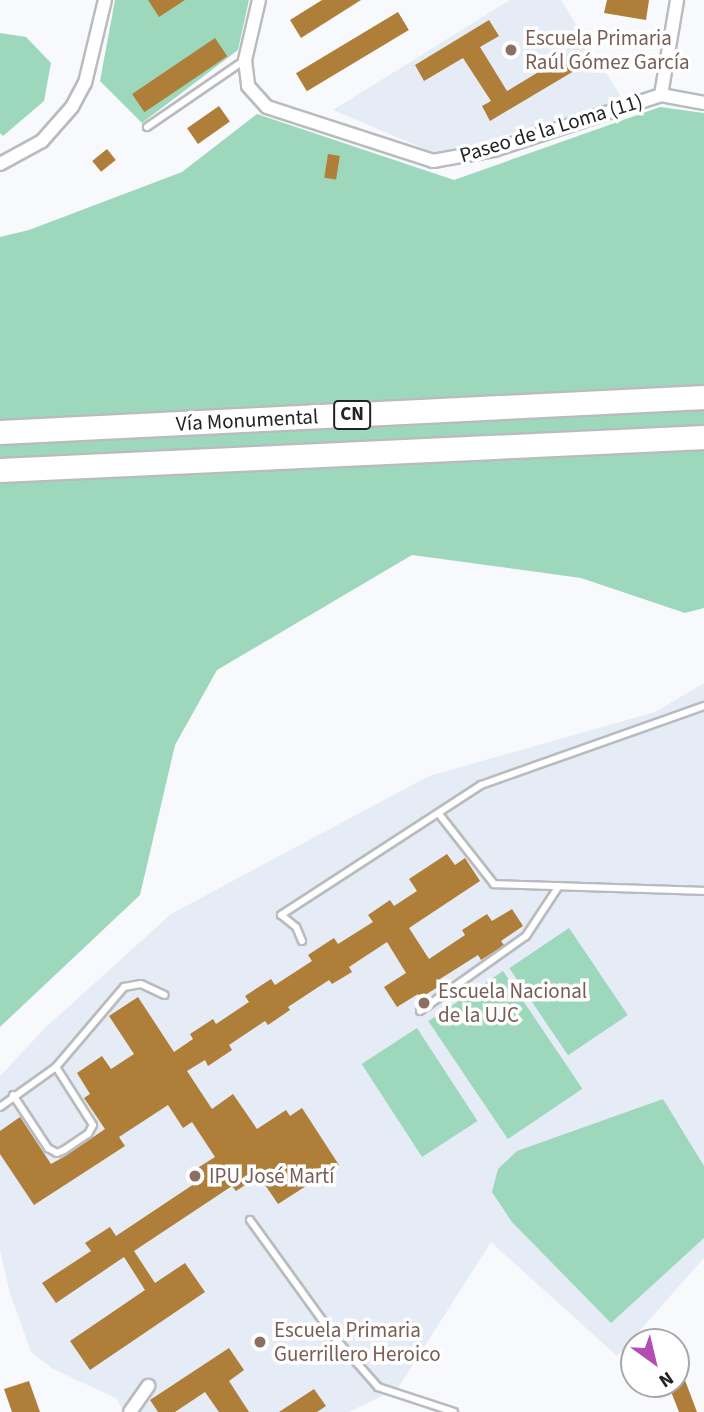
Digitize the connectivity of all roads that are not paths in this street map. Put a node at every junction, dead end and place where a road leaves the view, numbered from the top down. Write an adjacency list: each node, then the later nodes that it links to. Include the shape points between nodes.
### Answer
1 (105, 0): 8 (street, via 85,83 72,107 42,141)
2 (259, 0): 4 (street)
3 (677, 0): 5 (street)
4 (245, 60): 5 (street, Paseo de la Loma (11), via 248,86 267,107 433,161 494,150); 7 (lane)
5 (661, 95): 6 (street, Paseo de la Loma (11))
6 (704, 103)
7 (147, 127)
8 (0, 164)
9 (704, 397): 10 (highway, Vía Monumental / CN)
10 (0, 432)
11 (704, 437): 12 (highway, Vía Monumental / CN)
12 (0, 470)
13 (704, 706): 14 (lane, via 481,786)
14 (439, 814): 15 (lane, via 494,884); 17 (lane, via 281,915 296,927)
15 (559, 886): 16 (lane); 19 (lane, via 526,936)
16 (704, 891)
17 (302, 941)
18 (165, 995): 20 (lane, via 141,984 124,987)
19 (420, 1011)
20 (56, 1067): 21 (lane); 21 (lane, via 93,1125 88,1134 64,1150 57,1153 48,1148)
21 (13, 1095): 22 (lane)
22 (0, 1107)
23 (250, 1220): 26 (lane, via 335,1338 378,1387)
24 (148, 1386): 25 (street)
25 (130, 1412)
26 (454, 1412)

